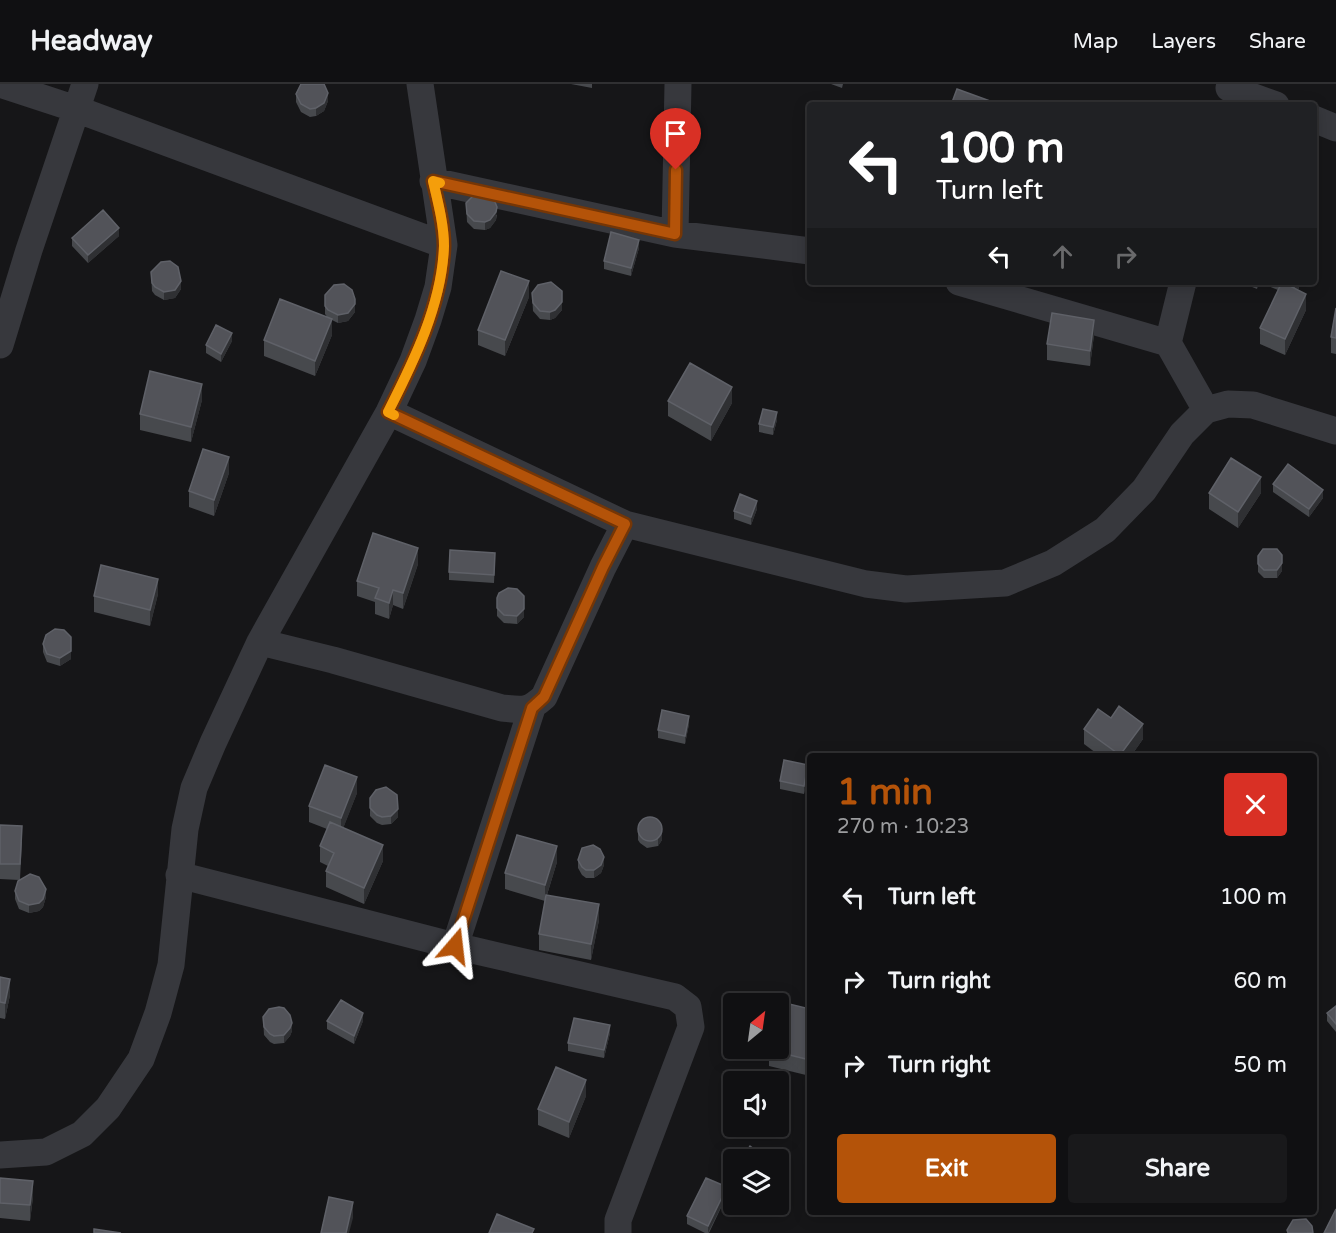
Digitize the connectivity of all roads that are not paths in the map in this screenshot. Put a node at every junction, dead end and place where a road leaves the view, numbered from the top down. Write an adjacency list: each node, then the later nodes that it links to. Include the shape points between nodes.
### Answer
1 (0, 84): 5 (street)
2 (420, 84): 9 (street)
3 (678, 84): 10 (street)
4 (1228, 92): 6 (street)
5 (81, 96): 11 (street); 16 (street)
6 (1265, 102)
7 (1317, 120): 8 (street)
8 (1336, 128)
9 (433, 181): 10 (street); 11 (street)
10 (675, 234): 12 (street)
11 (444, 245): 18 (street, via 428,320 414,361)
12 (807, 250)
13 (968, 285): 15 (street)
14 (1182, 285): 15 (street)
15 (1168, 343): 17 (street)
16 (0, 345)
17 (1206, 410): 19 (street, via 1228,404 1253,405); 20 (street, via 1182,434 1144,490 1105,530 1053,563 1005,583 906,589 866,584)
18 (388, 412): 20 (street); 21 (street)
19 (1336, 431)
20 (625, 524): 22 (street, via 544,697)
21 (260, 642): 22 (street, via 502,708); 23 (street, via 194,788)
22 (532, 708): 24 (street)
23 (179, 875): 24 (street); 25 (street, via 171,965 141,1059 108,1108 82,1134 46,1152)
24 (455, 946): 26 (street, via 675,997 688,1007 691,1027 618,1220)
25 (0, 1155)
26 (618, 1233)

